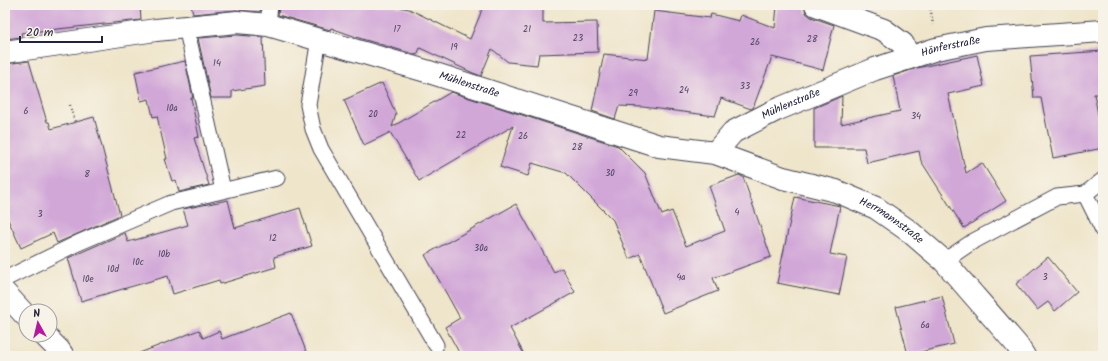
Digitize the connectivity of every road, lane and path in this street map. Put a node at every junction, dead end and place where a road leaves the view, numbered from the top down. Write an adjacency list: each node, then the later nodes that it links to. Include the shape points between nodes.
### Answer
1 (816, 5): 7 (street, Hänferstraße, via 884,30 902,44)
2 (269, 15): 3 (street, Mühlenstraße, via 237,22); 5 (street, Mühlenstraße)
3 (186, 27): 6 (street, Mühlenstraße); 13 (lane)
4 (1103, 31): 7 (street, Hänferstraße, via 986,39 936,49)
5 (319, 39): 10 (street, Mühlenstraße, via 659,146); 21 (lane, via 308,105 313,129 321,149)
6 (5, 52)
7 (909, 58): 10 (street, Mühlenstraße, via 875,69 776,110 733,132)
8 (70, 105): 9 (path)
9 (74, 122)
10 (715, 153): 16 (street, Herrmannstraße, via 783,178 836,191 876,208 909,231)
11 (277, 178): 13 (lane)
12 (1103, 180): 14 (lane)
13 (223, 190): 17 (lane, via 171,203 78,243)
14 (1085, 194): 15 (lane); 16 (lane, via 1058,197 972,242)
15 (1103, 230)
16 (944, 261): 23 (street, Herrmannstraße)
17 (5, 279)
18 (5, 293): 19 (street)
19 (18, 307)
20 (52, 343): 22 (street)
21 (436, 345)
22 (63, 356)
23 (1024, 356)

